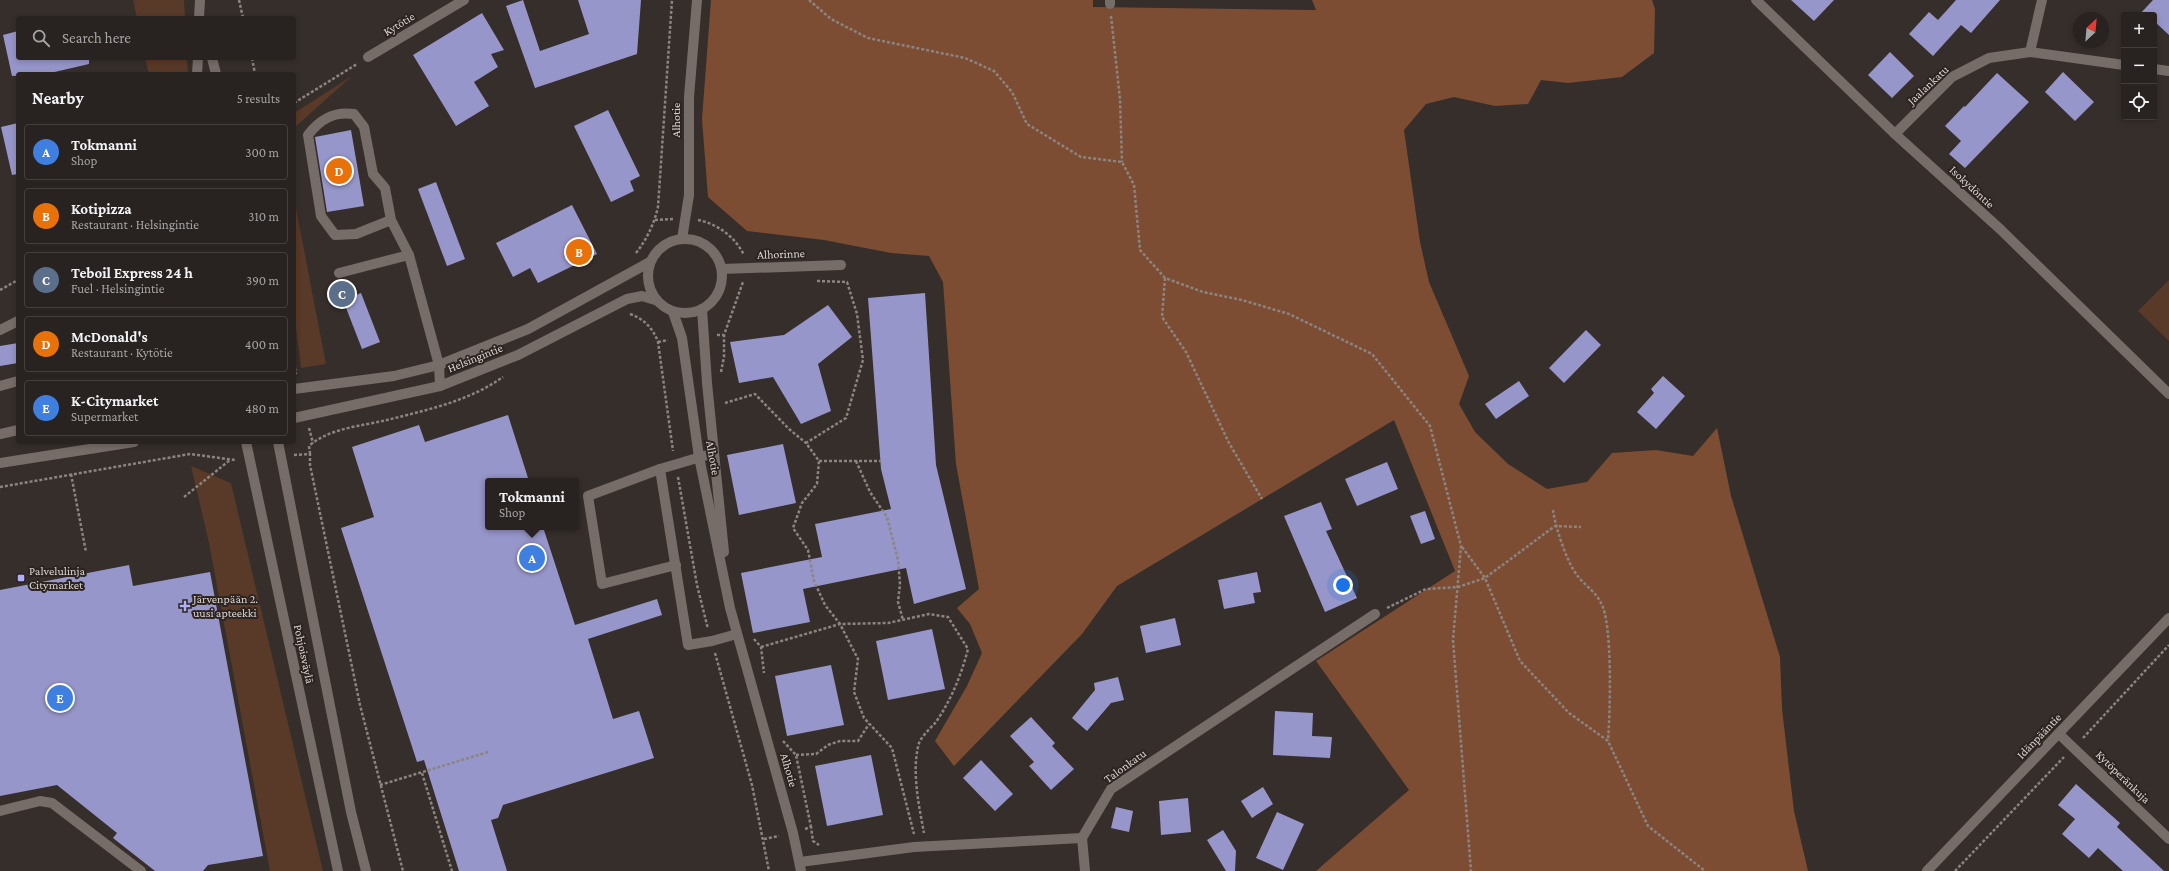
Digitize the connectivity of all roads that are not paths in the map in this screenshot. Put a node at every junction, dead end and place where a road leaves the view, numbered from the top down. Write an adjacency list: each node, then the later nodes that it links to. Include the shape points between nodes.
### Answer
1 (464, 0): 9 (street, Kytötie)
2 (697, 0): 19 (street, Alhotie, via 689,97 689,195)
3 (2042, 0): 8 (street)
4 (200, 1): 6 (street); 7 (street)
5 (1759, 1): 17 (street, Isokydöntie)
6 (199, 16)
7 (203, 16)
8 (2030, 52): 12 (street, Jaalankatu); 17 (street, Jaalankatu, via 1989,58 1952,78)
9 (368, 57)
10 (198, 60): 15 (street)
11 (212, 60): 16 (street)
12 (2121, 65)
13 (2157, 69): 14 (street)
14 (2169, 71)
15 (197, 72)
16 (216, 72)
17 (1895, 134): 35 (street, Isokydöntie, via 2000,229)
18 (391, 220): 18 (street, via 356,234 335,236 321,216 308,135 317,122 344,113 354,114 364,127 373,174 385,188); 20 (street)
19 (682, 239): 21 (street, via 664,245); 23 (street, via 699,242 708,247 718,258)
20 (409, 255): 24 (street); 30 (street)
21 (650, 262): 25 (street, via 647,273 649,289); 30 (street, Helsingintie, via 528,329)
22 (841, 265): 23 (street, Alhorinne)
23 (722, 269): 26 (street, via 722,282 718,293 711,304)
24 (339, 273)
25 (656, 300): 27 (street); 33 (street, Helsingintie, via 642,296 627,299 518,355)
26 (702, 309): 27 (street, via 688,314); 42 (street, Alhotie)
27 (673, 312): 43 (street, Alhotie, via 682,338)
28 (16, 322): 29 (street)
29 (0, 330)
30 (439, 365): 33 (street); 34 (street, Helsingintie, via 394,376)
31 (16, 382): 32 (street)
32 (0, 386)
33 (440, 386): 36 (street, Helsingintie)
34 (296, 390)
35 (2169, 394)
36 (296, 418)
37 (16, 430): 38 (street)
38 (0, 434)
39 (122, 444): 44 (street)
40 (246, 444): 59 (street, Pohjoisväylä)
41 (278, 444): 60 (street, Pohjoisväylä, via 351,812)
42 (714, 453): 43 (street); 49 (street, Alhotie)
43 (699, 457): 46 (street); 49 (street, Alhotie)
44 (42, 458): 45 (street); 47 (street)
45 (0, 463)
46 (660, 468): 48 (street); 48 (street, via 588,496 602,584)
47 (0, 470)
48 (676, 565): 52 (street, via 688,645)
49 (730, 608): 52 (street, Alhotie)
50 (1375, 614): 55 (street, Talonkatu, via 1111,789)
51 (2169, 618): 53 (street, Idänpääntie)
52 (737, 634): 57 (street, Alhotie)
53 (2059, 734): 56 (street, Kytöperänkuja); 62 (street, Idänpääntie)
54 (0, 811): 58 (street, via 40,801 52,803)
55 (1082, 838): 57 (street, via 914,846); 61 (street)
56 (2169, 839)
57 (800, 866)
58 (141, 871)
59 (338, 871)
60 (366, 871)
61 (1085, 871)
62 (1927, 871)

